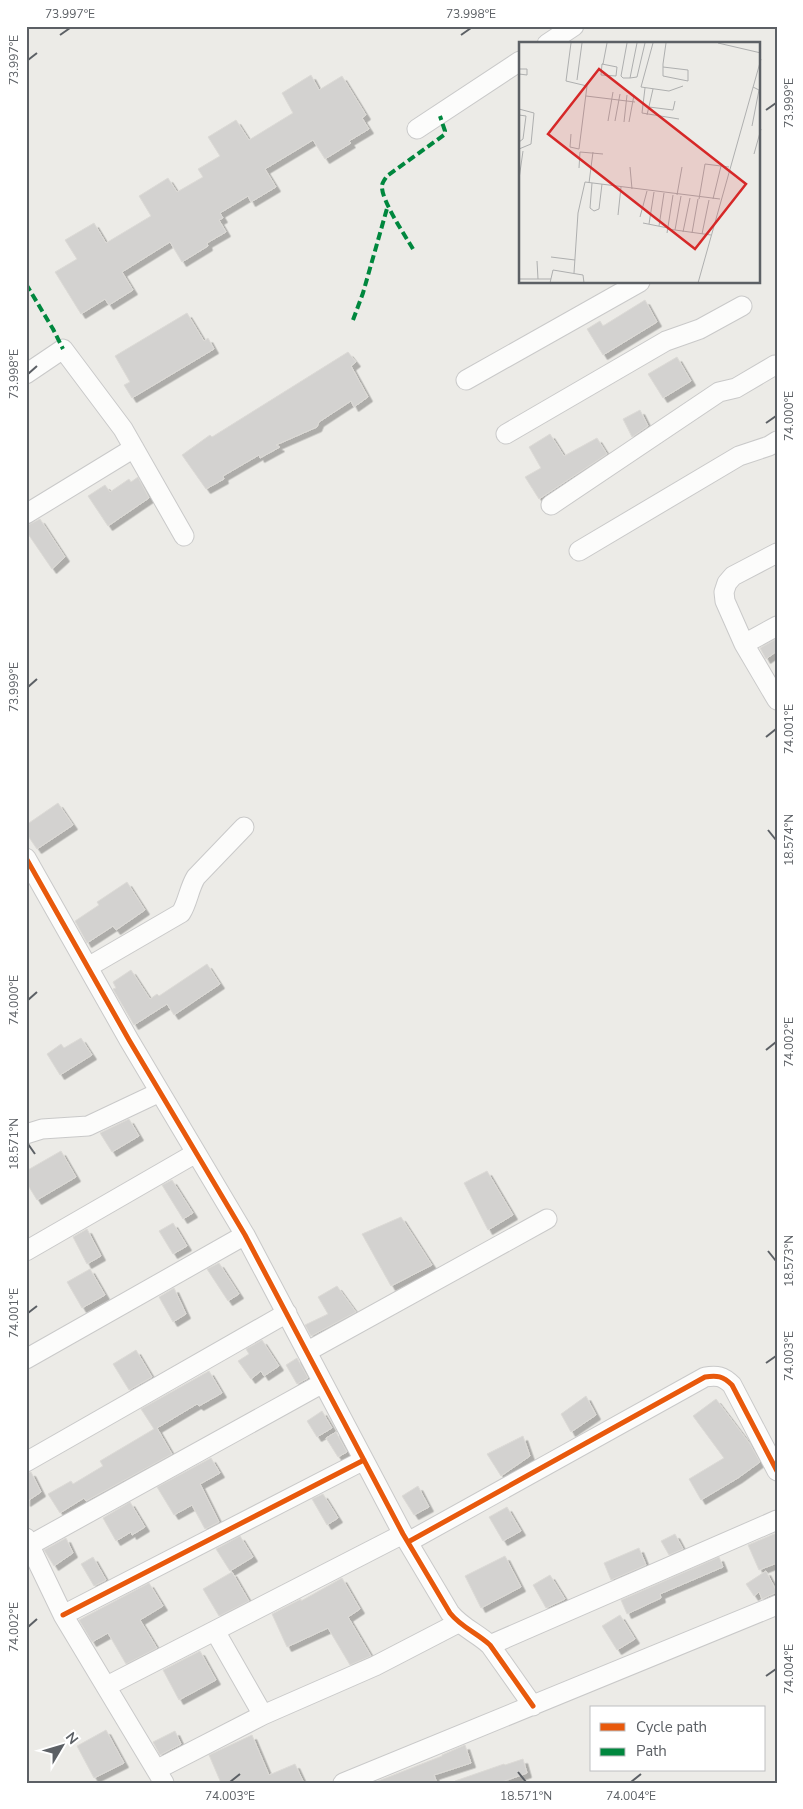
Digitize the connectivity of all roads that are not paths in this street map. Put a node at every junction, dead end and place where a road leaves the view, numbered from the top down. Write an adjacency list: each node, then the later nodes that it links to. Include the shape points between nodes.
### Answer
1 (574, 26): 2 (street)
2 (550, 42)
3 (519, 62): 4 (street)
4 (417, 129)
5 (636, 284): 9 (street)
6 (742, 306): 10 (street, via 666,341)
7 (775, 365): 13 (street, via 736,388 719,392)
8 (26, 374): 12 (street, via 63,350)
9 (466, 380)
10 (506, 434)
11 (777, 441): 16 (street, via 739,456)
12 (134, 448): 14 (street); 15 (street)
13 (551, 505)
14 (26, 514)
15 (184, 536)
16 (579, 551)
17 (777, 553): 19 (street, via 733,576 727,583 725,601)
18 (777, 626): 19 (street)
19 (744, 644): 20 (street)
20 (777, 700)
21 (244, 827): 23 (street, via 196,877 181,913)
22 (29, 869): 23 (street)
23 (88, 968): 24 (street)
24 (160, 1092): 25 (street, via 88,1126 42,1129); 26 (street)
25 (26, 1134)
26 (196, 1154): 28 (street); 29 (street)
27 (547, 1219): 31 (street)
28 (245, 1235): 30 (street); 32 (street)
29 (26, 1251)
30 (287, 1313): 31 (street); 35 (street)
31 (308, 1351): 33 (street)
32 (26, 1358)
33 (323, 1383): 34 (street); 39 (street)
34 (364, 1460): 38 (street); 41 (street)
35 (26, 1462)
36 (777, 1471): 38 (street, via 732,1385 716,1375 705,1377)
37 (777, 1520): 44 (street)
38 (406, 1538): 42 (street); 43 (street)
39 (28, 1542): 41 (street)
40 (777, 1604): 46 (street)
41 (63, 1615): 45 (street)
42 (458, 1623): 44 (street); 47 (street, via 375,1666)
43 (215, 1631): 45 (street); 47 (street)
44 (490, 1645): 46 (street)
45 (107, 1686): 48 (street)
46 (533, 1706): 49 (street)
47 (263, 1715): 48 (street)
48 (160, 1776)
49 (343, 1783)

